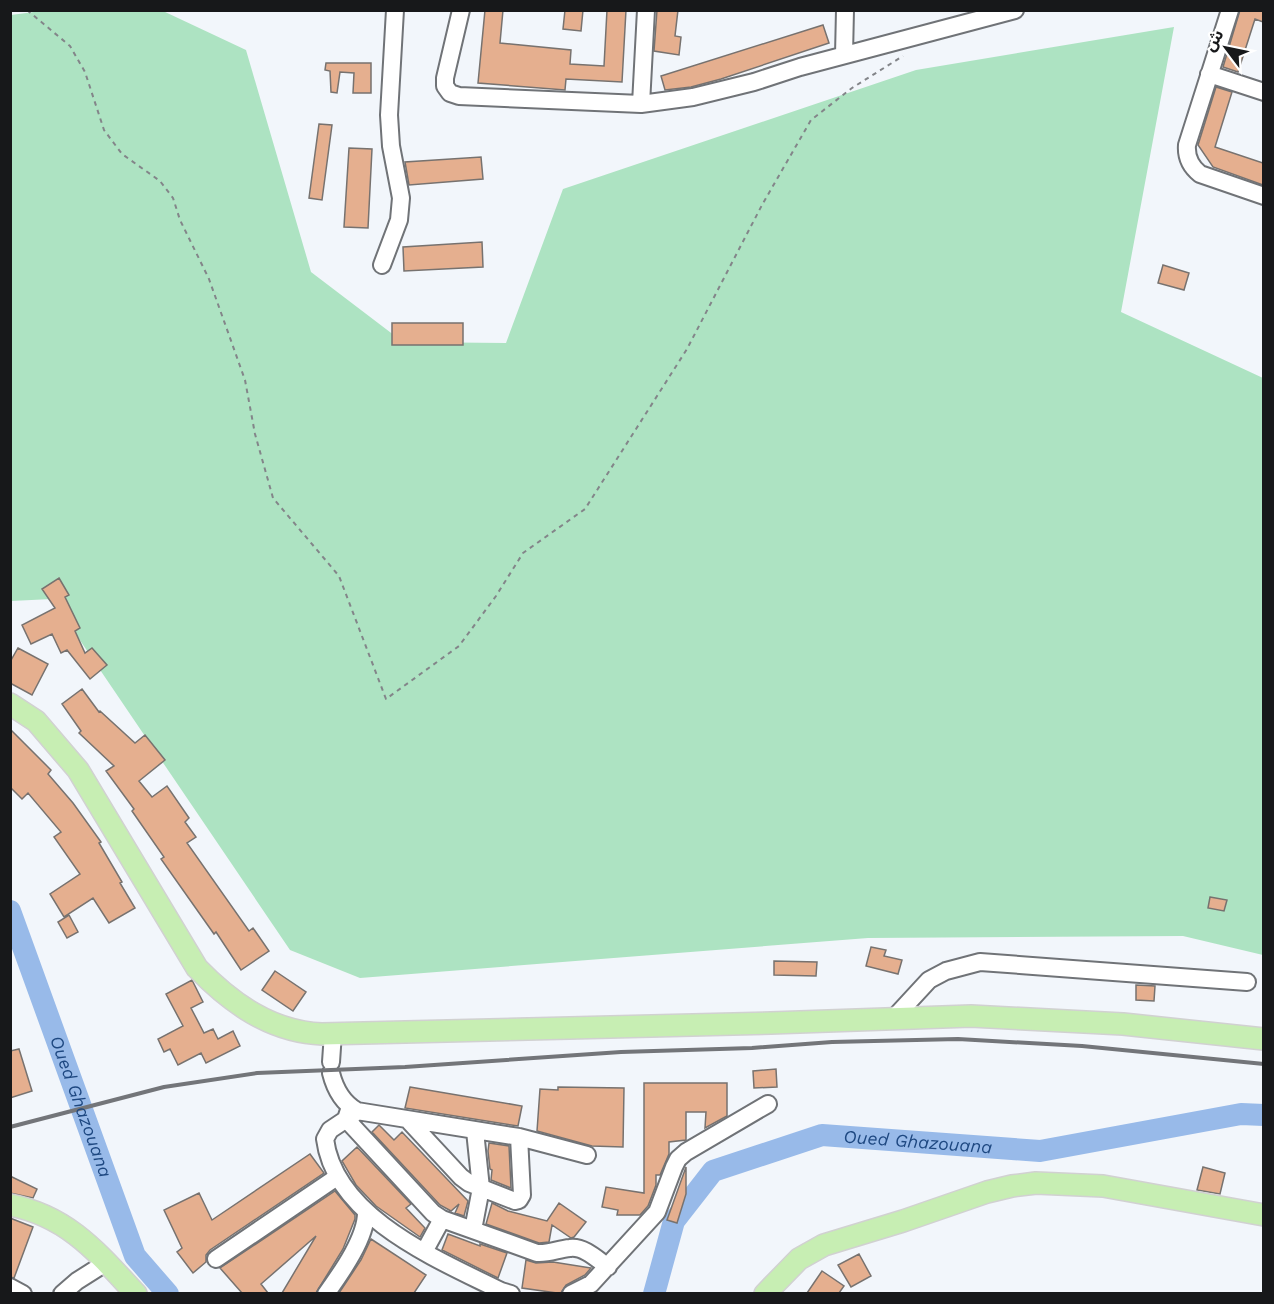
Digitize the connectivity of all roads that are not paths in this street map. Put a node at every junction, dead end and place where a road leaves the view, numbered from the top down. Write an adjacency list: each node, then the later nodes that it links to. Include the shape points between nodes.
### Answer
1 (395, 10): 12 (street, via 389,115 401,198 399,220)
2 (461, 10): 10 (street, via 446,78 445,87 450,93 517,100)
3 (646, 10): 10 (street)
4 (845, 10): 7 (street)
5 (1015, 10): 7 (street)
6 (1230, 10): 8 (street)
7 (844, 55): 10 (street, via 693,97)
8 (1209, 74): 9 (street); 11 (street, via 1187,145 1189,162 1200,174)
9 (1263, 92)
10 (641, 104)
11 (1263, 196)
12 (382, 265)
13 (10, 704): 16 (main road, via 36,722 78,770 196,968 220,992 278,1025 309,1033)
14 (1247, 982): 15 (street, via 980,962 929,980)
15 (893, 1019): 16 (main road); 17 (main road, via 971,1016 1068,1020)
16 (333, 1033): 19 (street, via 334,1085)
17 (1263, 1039)
18 (768, 1104): 34 (street, via 678,1159 657,1212)
19 (351, 1113): 20 (street); 24 (street, via 325,1139); 29 (street, via 425,1207)
20 (409, 1121): 21 (street); 25 (street, via 461,1177)
21 (475, 1131): 22 (street); 25 (street)
22 (519, 1137): 23 (street); 25 (street, via 521,1198 515,1201)
23 (587, 1155)
24 (337, 1177): 27 (street); 32 (street)
25 (481, 1188): 30 (street)
26 (10, 1205): 33 (main road, via 43,1214 67,1227)
27 (366, 1211): 31 (street); 39 (street, via 367,1224)
28 (1263, 1215): 42 (main road, via 1103,1186 1012,1186 824,1245 799,1258)
29 (442, 1219): 30 (street); 31 (street)
30 (473, 1230): 34 (street, via 537,1253 578,1248)
31 (424, 1252): 40 (street)
32 (216, 1259)
33 (106, 1262): 37 (street); 38 (main road)
34 (608, 1267): 41 (street, via 591,1284)
35 (10, 1287): 36 (street)
36 (24, 1293)
37 (62, 1293)
38 (136, 1293)
39 (326, 1293)
40 (511, 1293)
41 (571, 1293)
42 (765, 1293)

